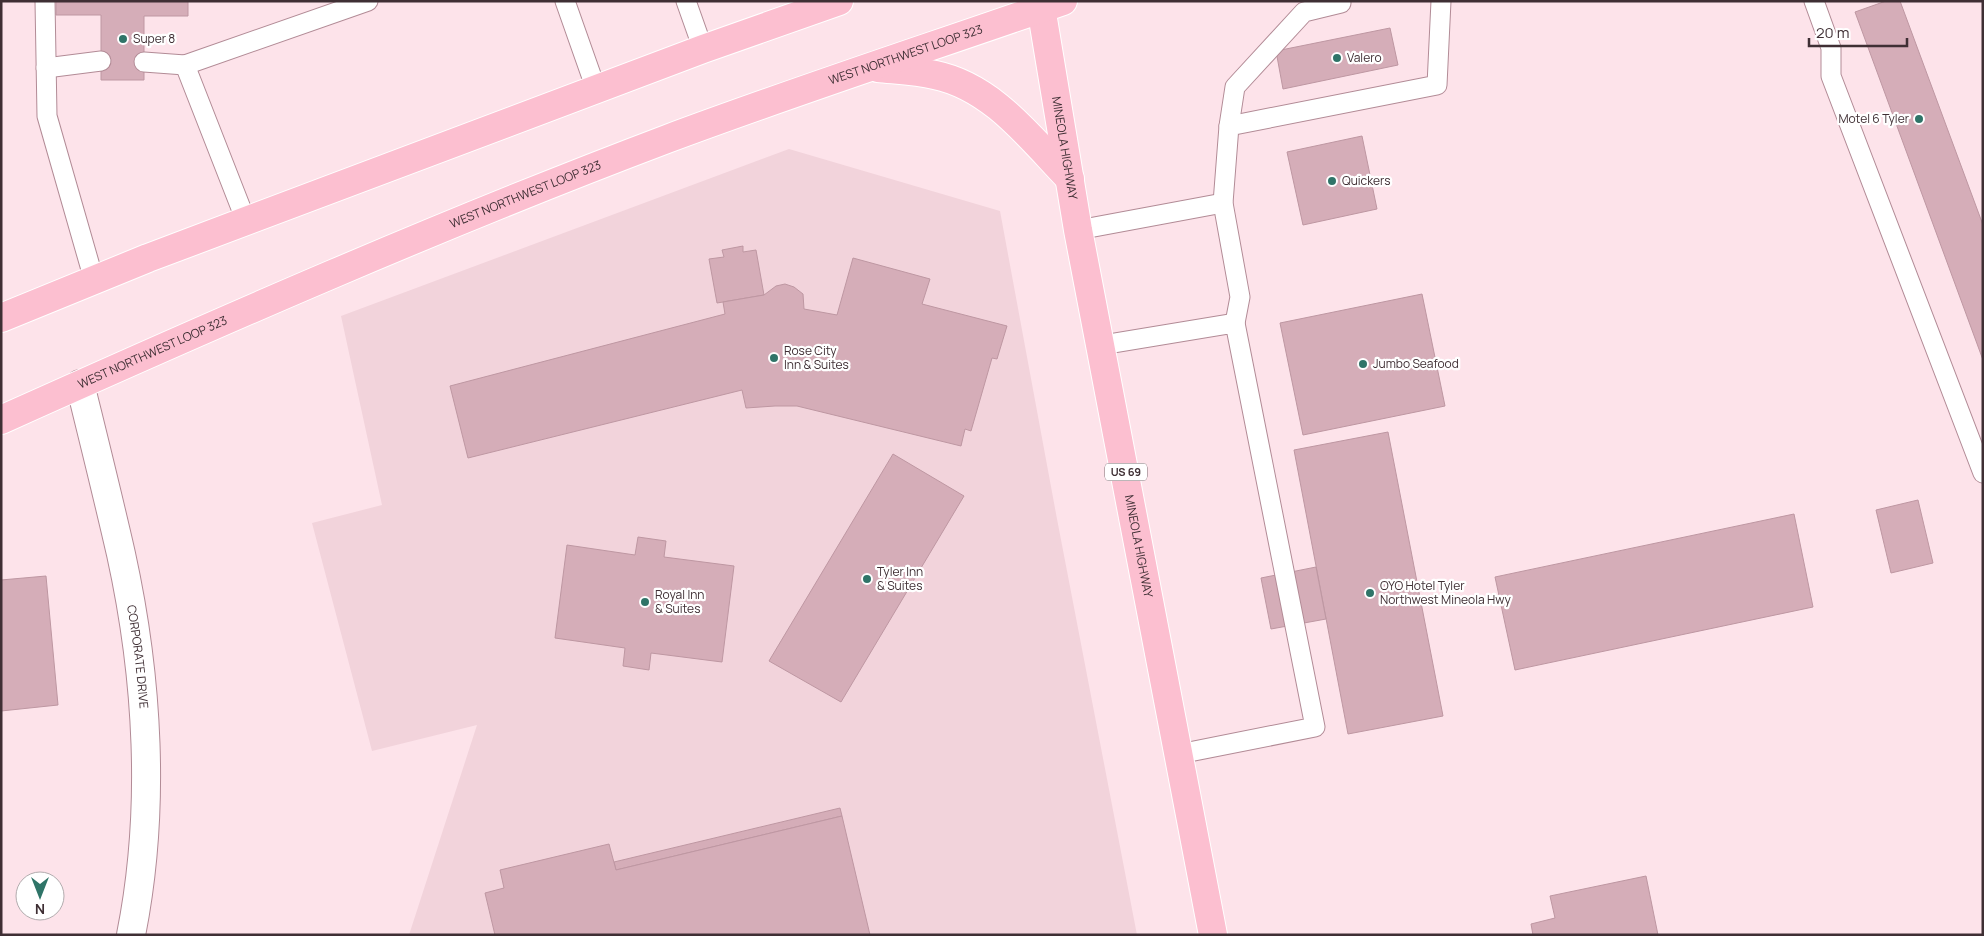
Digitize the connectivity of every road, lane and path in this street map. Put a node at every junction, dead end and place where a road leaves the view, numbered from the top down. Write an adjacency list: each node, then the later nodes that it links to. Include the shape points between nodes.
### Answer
1 (45, 1): 15 (lane)
2 (368, 1): 13 (lane)
3 (565, 1): 16 (lane)
4 (686, 1): 10 (lane)
5 (839, 1): 10 (highway)
6 (1440, 1): 17 (lane, via 1437,84)
7 (1814, 1): 28 (lane, via 1832,48 1831,76)
8 (1344, 2): 17 (lane, via 1304,12 1236,87)
9 (1048, 4): 14 (highway, WEST NORTHWEST LOOP 323); 18 (highway, MINEOLA HIGHWAY / US 69)
10 (703, 49): 16 (highway)
11 (101, 61): 15 (lane)
12 (144, 62): 13 (lane)
13 (185, 65): 20 (lane)
14 (869, 67): 18 (highway, via 936,75 986,96); 26 (highway, WEST NORTHWEST LOOP 323, via 670,138 448,225)
15 (46, 68): 22 (lane, via 47,116)
16 (596, 89): 20 (highway)
17 (1229, 126): 19 (lane)
18 (1070, 179): 21 (highway, MINEOLA HIGHWAY / US 69)
19 (1223, 203): 21 (lane); 24 (lane, via 1240,298)
20 (246, 221): 22 (highway)
21 (1078, 230): 25 (highway, MINEOLA HIGHWAY / US 69)
22 (94, 280): 23 (highway)
23 (1, 318)
24 (1235, 323): 25 (lane); 29 (lane, via 1315,727)
25 (1102, 345): 29 (highway, MINEOLA HIGHWAY / US 69)
26 (80, 384): 27 (highway, WEST NORTHWEST LOOP 323); 30 (street, CORPORATE DRIVE, via 121,555 139,667 145,807)
27 (1, 420)
28 (1983, 473)
29 (1179, 754): 31 (highway, MINEOLA HIGHWAY / US 69)
30 (131, 935)
31 (1213, 935)

